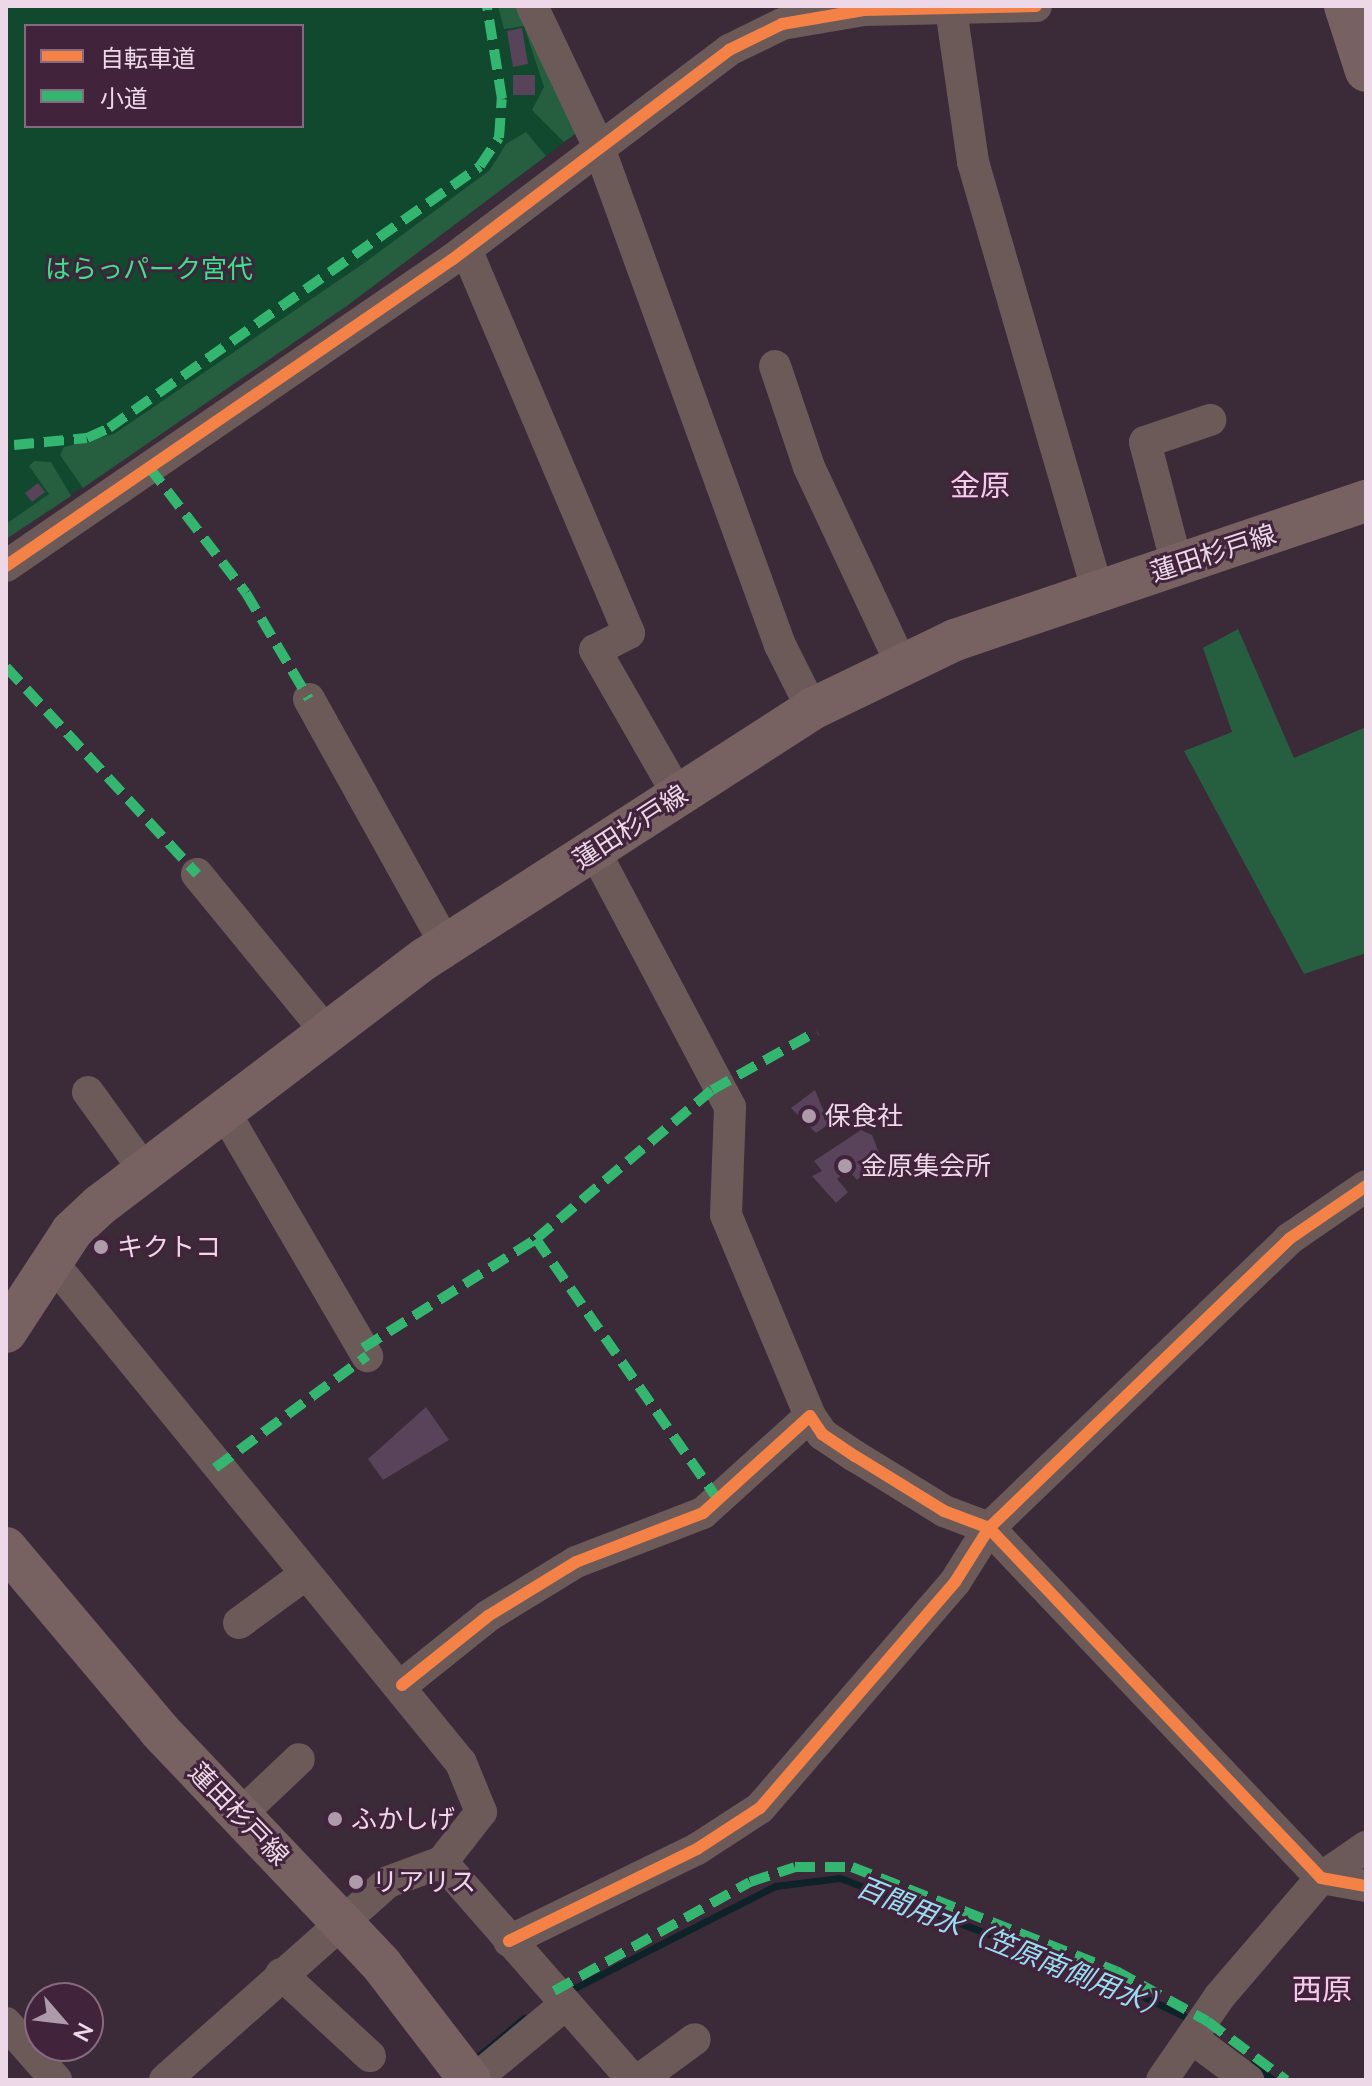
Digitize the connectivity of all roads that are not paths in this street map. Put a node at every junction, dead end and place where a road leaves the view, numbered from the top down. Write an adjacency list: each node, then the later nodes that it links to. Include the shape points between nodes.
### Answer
1 (532, 6): 6 (street)
2 (1036, 6): 4 (street)
3 (1345, 6): 5 (main road)
4 (951, 9): 6 (street, via 864,10 782,24 672,87); 13 (street, via 973,162)
5 (1366, 71)
6 (598, 145): 7 (street); 16 (street, via 780,645)
7 (466, 249): 12 (street); 17 (street, via 629,633 595,650)
8 (775, 366): 14 (street, via 809,467)
9 (1210, 420): 11 (street, via 1145,442)
10 (1366, 501): 11 (main road, 蓮田杉戸線)
11 (1177, 565): 13 (main road, 蓮田杉戸線)
12 (6, 566)
13 (1097, 590): 14 (main road, 蓮田杉戸線)
14 (900, 661): 16 (main road, 蓮田杉戸線)
15 (309, 699): 20 (street)
16 (812, 709): 17 (main road, 蓮田杉戸線)
17 (678, 795): 18 (main road, 蓮田杉戸線)
18 (594, 850): 20 (main road, 蓮田杉戸線); 29 (street, via 730,1107 726,1215)
19 (197, 874): 21 (street)
20 (446, 945): 21 (main road, 蓮田杉戸線)
21 (327, 1033): 23 (main road, 蓮田杉戸線)
22 (88, 1092): 24 (street)
23 (224, 1111): 24 (main road, 蓮田杉戸線); 28 (street)
24 (145, 1171): 26 (main road, 蓮田杉戸線, via 72,1231)
25 (1366, 1186): 30 (street, via 1289,1239)
26 (51, 1261): 27 (main road, 蓮田杉戸線); 32 (street)
27 (6, 1332)
28 (367, 1356)
29 (810, 1416): 30 (street, via 822,1434 855,1456 944,1511); 34 (street, via 703,1513 576,1562 488,1616)
30 (989, 1528): 39 (street, via 1186,1727); 42 (street, via 955,1582 760,1808 697,1849)
31 (9, 1559): 36 (main road, 蓮田杉戸線)
32 (306, 1574): 33 (street); 34 (street)
33 (239, 1623)
34 (402, 1685): 38 (street, via 478,1793 474,1830)
35 (299, 1759): 36 (street)
36 (240, 1815): 41 (main road, 蓮田杉戸線)
37 (1366, 1847): 39 (street)
38 (442, 1862): 41 (street, via 388,1882); 42 (street)
39 (1321, 1878): 40 (street); 47 (street)
40 (1366, 1886)
41 (341, 1920): 43 (street); 51 (main road, 蓮田杉戸線)
42 (509, 1941): 44 (street)
43 (281, 1974): 48 (street); 50 (street)
44 (566, 2004): 51 (street); 52 (street)
45 (6, 2023): 49 (street)
46 (695, 2039): 53 (street)
47 (1193, 2039): 54 (street); 55 (street)
48 (370, 2056)
49 (56, 2080)
50 (165, 2080)
51 (472, 2080)
52 (633, 2080)
53 (639, 2080)
54 (1162, 2080)
55 (1248, 2080)

